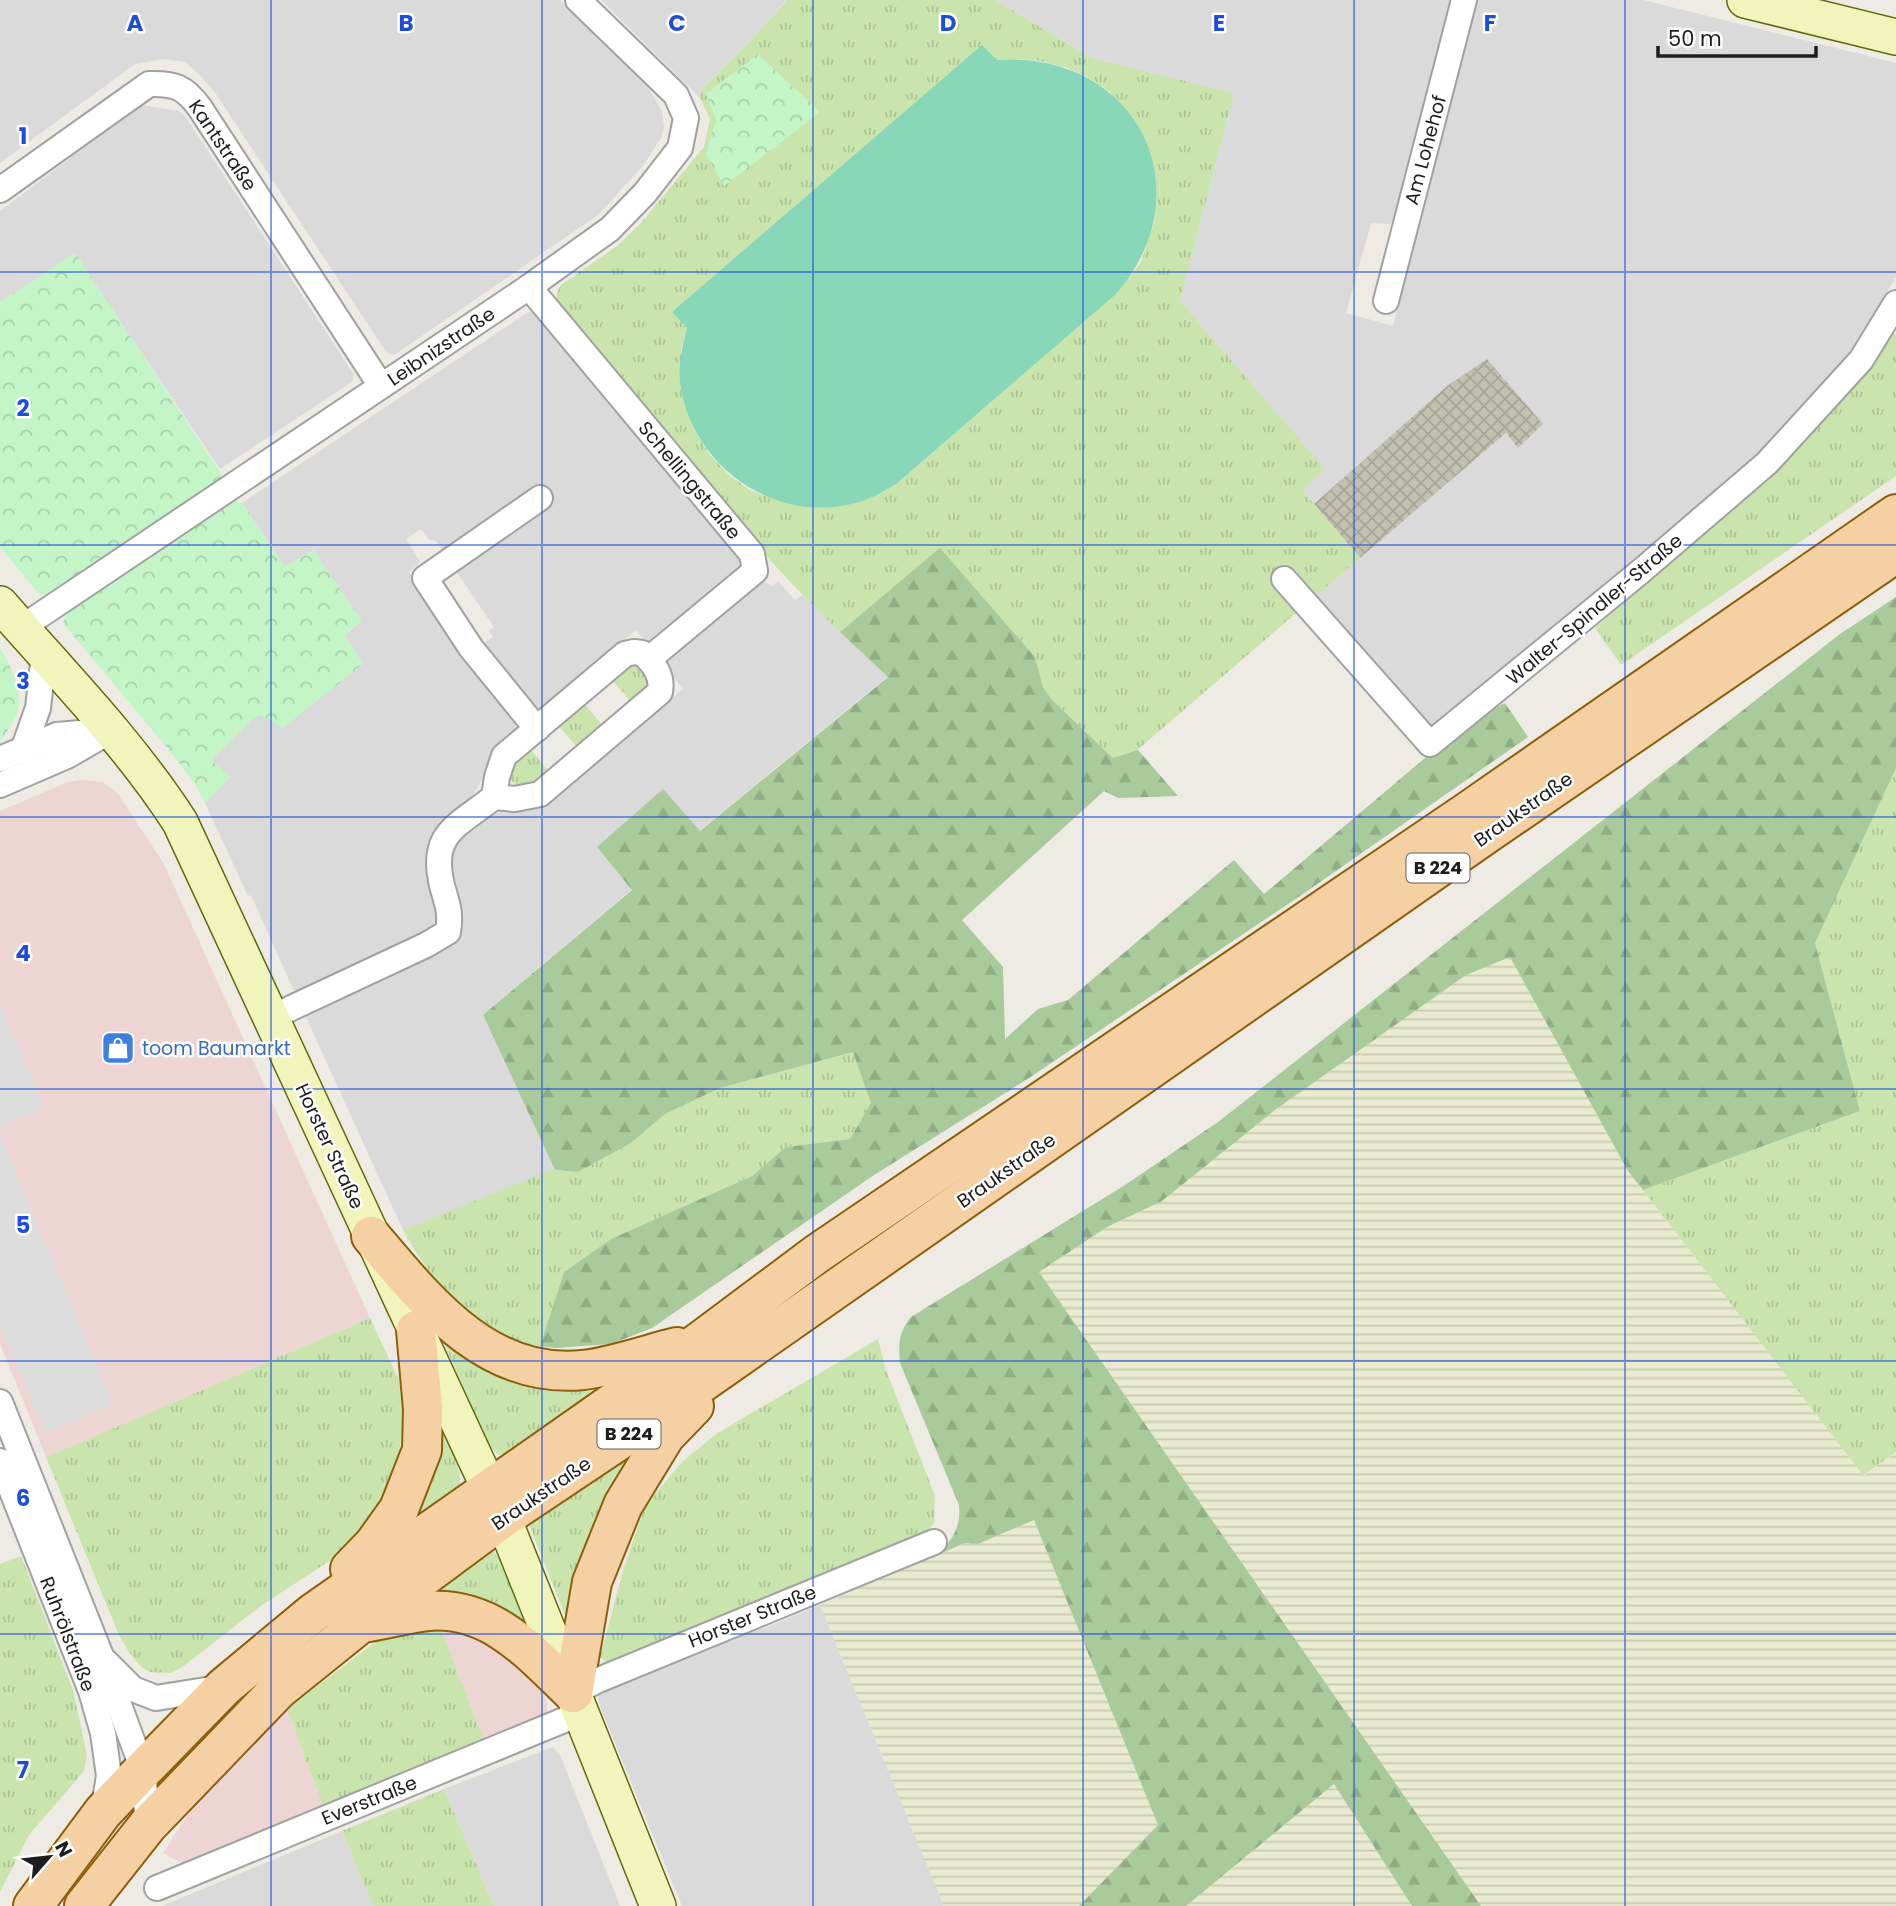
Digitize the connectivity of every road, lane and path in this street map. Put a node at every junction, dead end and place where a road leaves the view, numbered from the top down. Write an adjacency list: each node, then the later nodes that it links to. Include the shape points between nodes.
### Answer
1 (578, 0): 6 (street, Leibnizstraße, via 676,95 686,118 680,148 645,193 610,229)
2 (1464, 0): 7 (street, Am Lohehof)
3 (1745, 0): 4 (main road)
4 (1896, 37)
5 (0, 190): 9 (street, Kantstraße, via 149,84 167,83 185,90)
6 (529, 287): 9 (street, Leibnizstraße); 16 (street, Schellingstraße, via 752,554 755,571)
7 (1387, 301)
8 (1896, 303): 13 (street, Walter-Spindler-Straße, via 1861,360 1767,463 1430,744)
9 (381, 386): 14 (street, Leibnizstraße)
10 (540, 498): 17 (street, via 425,578 471,648)
11 (1896, 514): 25 (main road, Braukstraße / B 224, via 1456,820 818,1253)
12 (1896, 552): 26 (main road, Braukstraße / B 224)
13 (1284, 579)
14 (11, 616): 15 (main road, Horster Straße)
15 (44, 654): 18 (main road, Horster Straße); 19 (street, via 38,708)
16 (649, 659): 17 (street, via 642,653 625,654); 21 (street, via 662,681 660,692 540,794)
17 (537, 729): 21 (street, via 504,756)
18 (112, 730): 19 (street, via 57,735); 20 (street); 22 (main road, Horster Straße, via 180,822)
19 (11, 754)
20 (0, 785)
21 (494, 797): 22 (street, via 454,827 440,845 438,869 451,916 448,932)
22 (270, 1018): 23 (main road, Horster Straße)
23 (371, 1236): 24 (main road, Horster Straße); 25 (main road, via 433,1307 498,1355 555,1370 584,1370)
24 (416, 1330): 29 (main road, Horster Straße); 31 (main road, via 422,1450 399,1510)
25 (699, 1342): 29 (main road, Braukstraße / B 224)
26 (752, 1348): 29 (main road, Braukstraße / B 224, via 633,1432); 35 (main road, via 665,1436 623,1505 592,1582)
27 (0, 1402): 33 (street, Ruhrölstraße)
28 (0, 1461): 37 (street, Ruhrölstraße, via 91,1690 109,1776)
29 (496, 1503): 31 (main road, Braukstraße / B 224); 32 (main road, Braukstraße / B 224); 35 (main road, Horster Straße)
30 (934, 1542): 35 (street, Horster Straße, via 596,1681)
31 (313, 1613): 34 (main road, Braukstraße / B 224)
32 (360, 1624): 35 (main road, via 429,1611 488,1621 516,1639); 38 (main road, Braukstraße / B 224, via 278,1690)
33 (101, 1657): 34 (street, via 133,1689 156,1698); 36 (street)
34 (225, 1687): 36 (main road, Braukstraße / B 224)
35 (577, 1703): 39 (street, Everstraße); 42 (main road, Horster Straße)
36 (143, 1770): 37 (main road, Braukstraße / B 224); 38 (street)
37 (103, 1812): 40 (main road, Braukstraße / B 224)
38 (148, 1825): 41 (main road, Braukstraße / B 224)
39 (157, 1888)
40 (33, 1906)
41 (84, 1906)
42 (658, 1906)

